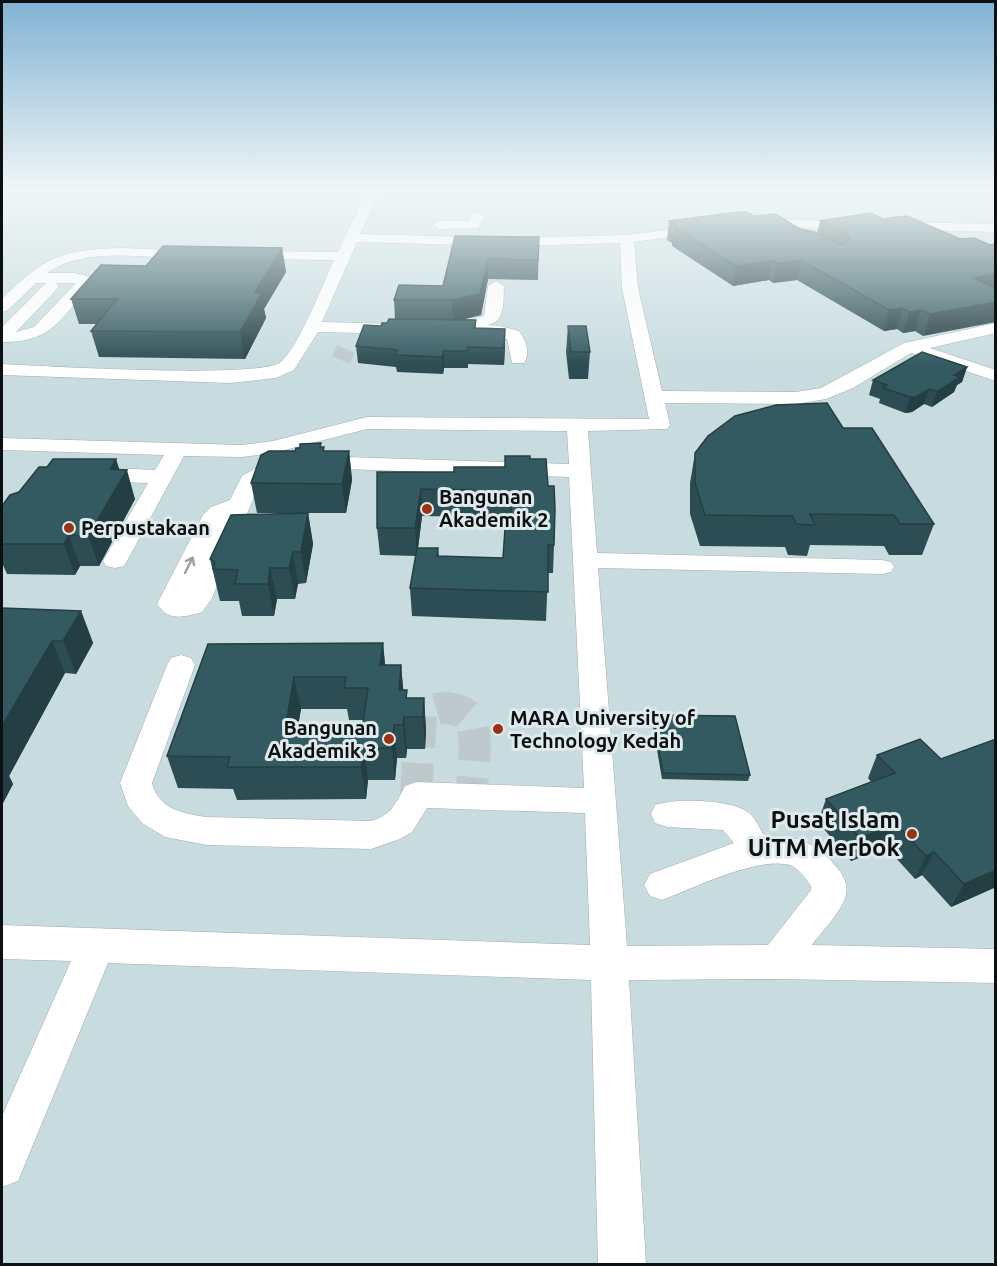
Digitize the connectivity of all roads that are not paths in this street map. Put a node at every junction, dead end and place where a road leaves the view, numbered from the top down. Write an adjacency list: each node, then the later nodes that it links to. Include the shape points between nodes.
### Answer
1 (348, 248): 5 (street)
2 (628, 248): 22 (street, via 630,288)
3 (207, 255): 6 (street, via 75,256 59,260)
4 (230, 255): 5 (street)
5 (345, 256): 10 (street)
6 (34, 278): 9 (street); 14 (street, via 86,281 40,331 23,337)
7 (51, 286): 14 (street)
8 (496, 286): 13 (street, via 493,317)
9 (2, 306)
10 (312, 327): 11 (street); 20 (street, via 288,366 261,376)
11 (350, 328): 13 (street); 19 (street)
12 (996, 328): 15 (street)
13 (454, 329): 18 (street, via 513,335 518,343)
14 (2, 337)
15 (910, 346): 17 (street); 22 (street, via 826,393 796,398)
16 (988, 348): 17 (street)
17 (941, 357): 21 (street)
18 (518, 359)
19 (342, 360)
20 (2, 370)
21 (996, 376)
22 (654, 397): 23 (street, via 660,425)
23 (577, 425): 25 (street, via 390,421 367,423 273,447 242,451); 27 (street)
24 (2, 444): 26 (street)
25 (177, 450): 26 (street); 28 (street)
26 (70, 462): 28 (street)
27 (579, 471): 29 (street, via 344,463 287,465 250,481); 30 (street)
28 (161, 477): 31 (street)
29 (239, 505): 29 (street, one-way to 29, via 241,529 198,600 193,606 175,609 170,604 211,520 219,512)
30 (585, 560): 32 (street); 34 (street)
31 (115, 561)
32 (882, 567)
33 (181, 665): 34 (street, via 136,783 139,797 154,814 177,827 371,835 405,820 416,795)
34 (600, 801): 41 (street)
35 (667, 814): 36 (street, via 735,820)
36 (755, 851): 37 (street); 40 (street, via 790,851 806,857 829,883 828,896)
37 (662, 885)
38 (2, 942): 39 (street)
39 (97, 945): 41 (street); 43 (street)
40 (777, 962): 41 (street); 42 (street)
41 (609, 963): 44 (street)
42 (996, 966)
43 (2, 1166)
44 (622, 1264)

